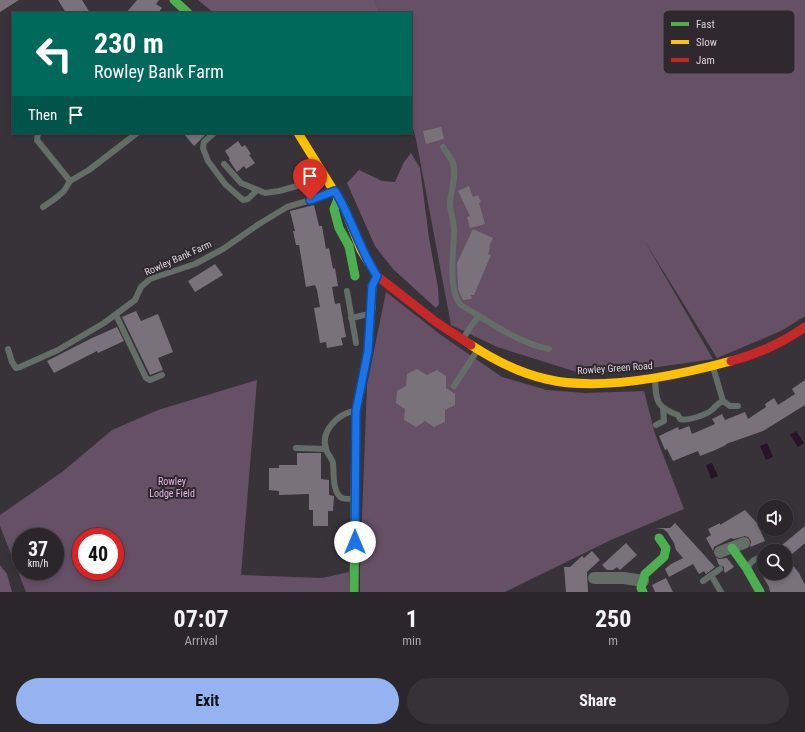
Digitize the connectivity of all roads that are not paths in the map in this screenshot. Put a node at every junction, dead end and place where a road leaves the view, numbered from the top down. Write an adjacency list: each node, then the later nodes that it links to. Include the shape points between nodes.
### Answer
1 (174, 0): 2 (street)
2 (183, 12)
3 (38, 134): 10 (lane, via 38,140 48,155)
4 (136, 134): 10 (lane, via 89,170)
5 (213, 134): 11 (lane, via 204,142 203,148 208,161 224,184 243,200 248,199)
6 (299, 134): 9 (street)
7 (443, 147): 19 (lane, via 453,162 450,206 454,229 452,272 457,300)
8 (224, 164): 11 (lane, via 241,184)
9 (321, 171): 11 (lane, via 313,178 279,192 264,193); 12 (street)
10 (70, 181): 13 (lane, via 64,191)
11 (257, 190)
12 (337, 194): 14 (street, via 334,210 339,228 349,246); 15 (street, via 361,250); 18 (lane, Rowley Bank Farm, via 287,207 206,258 150,279 141,287 135,300)
13 (43, 206)
14 (355, 276)
15 (377, 276): 17 (street, via 372,286); 22 (street, Rowley Green Road)
16 (346, 292): 20 (lane)
17 (370, 314): 20 (lane); 34 (street, via 368,351)
18 (116, 315): 24 (lane, Rowley Bank Farm, via 58,350 20,367 16,368 12,362); 28 (lane, via 146,378 150,380)
19 (480, 316): 22 (lane); 25 (lane, via 528,343)
20 (351, 318): 23 (lane)
21 (805, 327): 27 (street, Rowley Green Road, via 773,346)
22 (463, 340): 26 (street, Rowley Green Road)
23 (356, 343)
24 (8, 349)
25 (549, 349)
26 (477, 350): 29 (street, Rowley Green Road, via 497,361 546,379 575,383); 30 (lane)
27 (713, 366): 29 (street, Rowley Green Road); 31 (lane)
28 (162, 375)
29 (654, 377): 33 (lane, via 655,394)
30 (454, 386)
31 (723, 401): 32 (lane, via 730,406); 33 (lane, via 712,410 685,420)
32 (738, 406)
33 (663, 408): 35 (lane, via 664,421)
34 (356, 411): 37 (lane, via 342,415 336,420 328,431); 38 (street)
35 (656, 425)
36 (296, 448): 37 (lane)
37 (326, 449): 38 (lane, via 333,461 335,486 340,496 344,499)
38 (355, 498): 49 (street)
39 (659, 538): 48 (street, via 666,548 664,557 645,574)
40 (738, 545): 41 (street); 44 (street)
41 (720, 552)
42 (757, 557): 44 (lane, via 750,562)
43 (720, 569): 45 (lane)
44 (747, 569): 51 (street)
45 (711, 575): 47 (lane); 50 (lane)
46 (594, 578): 48 (street, via 634,579)
47 (703, 580)
48 (643, 587)
49 (354, 592)
50 (721, 592)
51 (760, 592)

